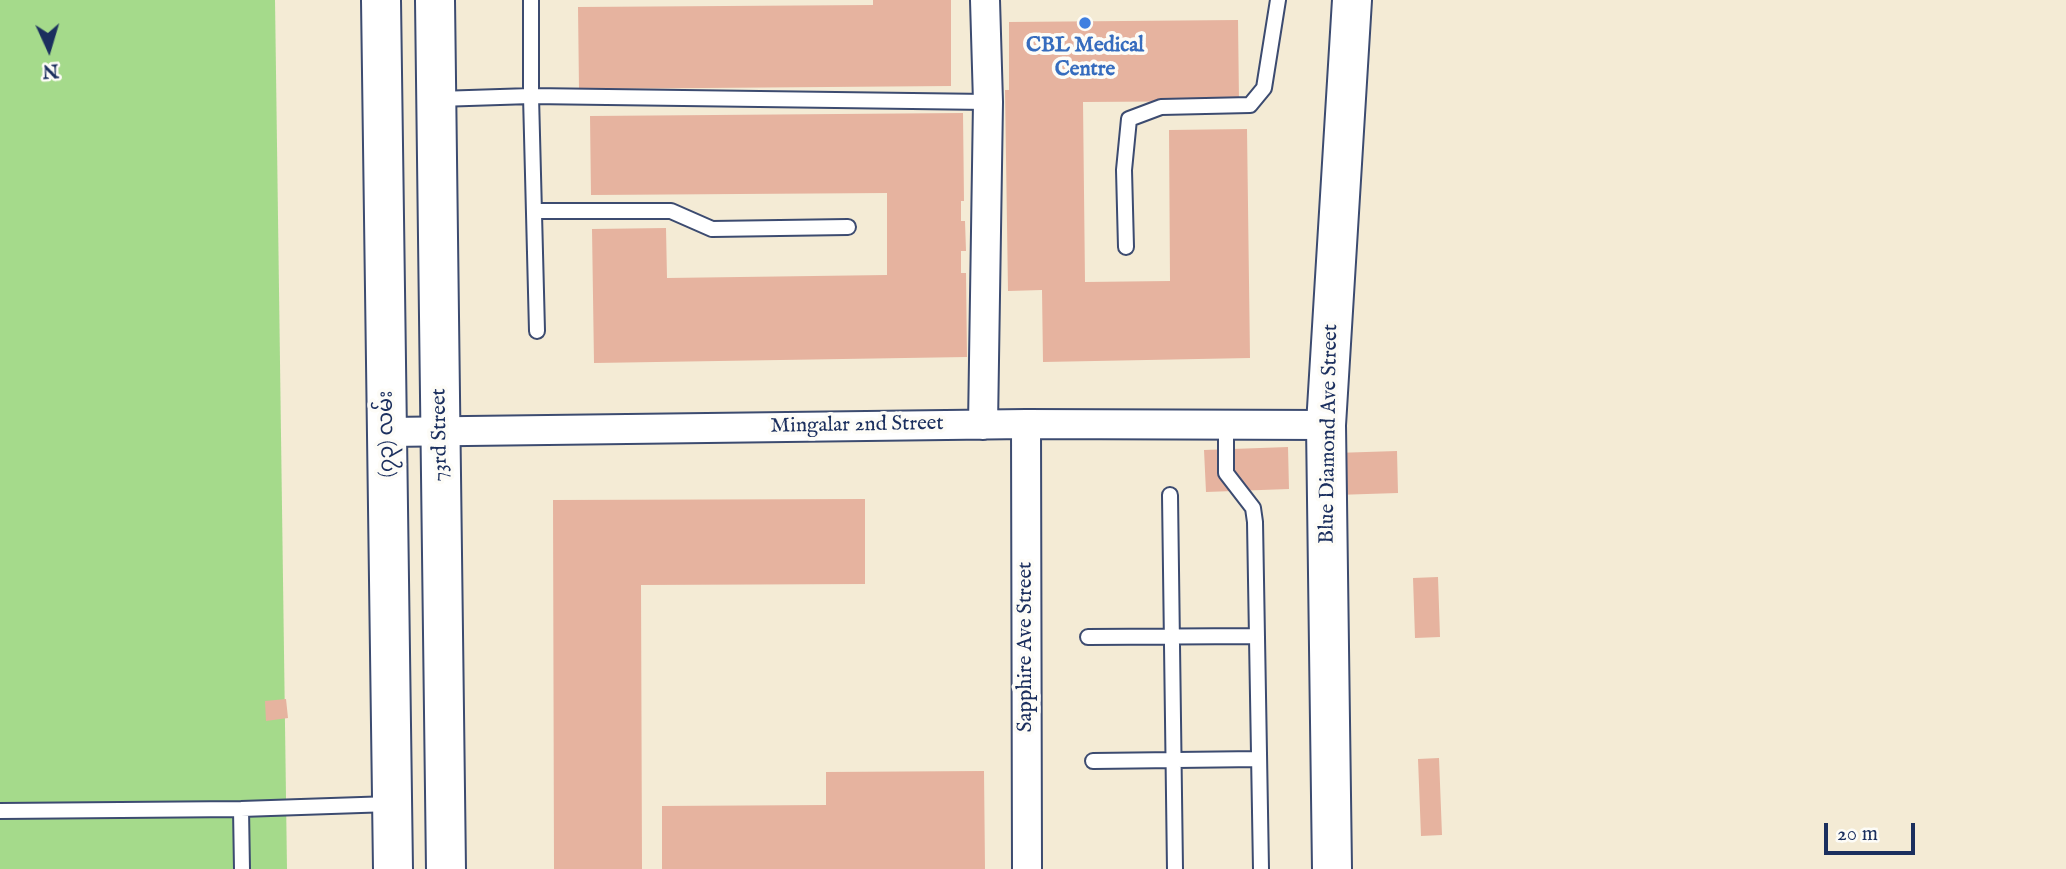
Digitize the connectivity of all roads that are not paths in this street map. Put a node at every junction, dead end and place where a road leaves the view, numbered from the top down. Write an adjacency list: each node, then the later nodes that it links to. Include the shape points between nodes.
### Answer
1 (380, 0): 19 (main road, (၇၃) လမ်း)
2 (435, 0): 8 (main road, 73rd Street)
3 (531, 0): 7 (lane)
4 (985, 0): 9 (street)
5 (1278, 0): 12 (lane, via 1264,88 1250,105 1161,107 1129,119 1124,170)
6 (1352, 0): 17 (main road, Blue Diamond Ave Street)
7 (531, 96): 8 (lane); 9 (lane); 10 (lane)
8 (437, 99): 18 (main road, 73rd Street)
9 (988, 102): 15 (street)
10 (534, 211): 11 (lane, via 671,211 712,229); 13 (lane)
11 (848, 228)
12 (1126, 247)
13 (537, 331)
14 (1026, 424): 15 (street, Mingalar 2nd Street); 16 (street, Mingalar 2nd Street); 33 (street, Sapphire Ave Street)
15 (983, 425): 18 (street, Mingalar 2nd Street)
16 (1226, 425): 17 (street, Mingalar 2nd Street); 21 (lane, via 1226,473 1253,508)
17 (1326, 425): 36 (main road, Blue Diamond Ave Street)
18 (441, 431): 19 (street, Mingalar 2nd Street); 32 (main road, 73rd Street)
19 (387, 432): 27 (main road, (၇၃) လမ်း)
20 (1170, 495): 22 (lane)
21 (1257, 635): 22 (lane); 24 (lane)
22 (1172, 636): 23 (lane); 25 (lane)
23 (1088, 637)
24 (1259, 759): 25 (lane); 35 (lane)
25 (1173, 760): 26 (lane); 34 (lane)
26 (1093, 761)
27 (392, 804): 28 (lane); 31 (main road, (၇၃) လမ်း)
28 (240, 809): 29 (lane); 30 (lane)
29 (0, 811)
30 (242, 869)
31 (393, 869)
32 (446, 869)
33 (1027, 869)
34 (1175, 869)
35 (1261, 869)
36 (1332, 869)

